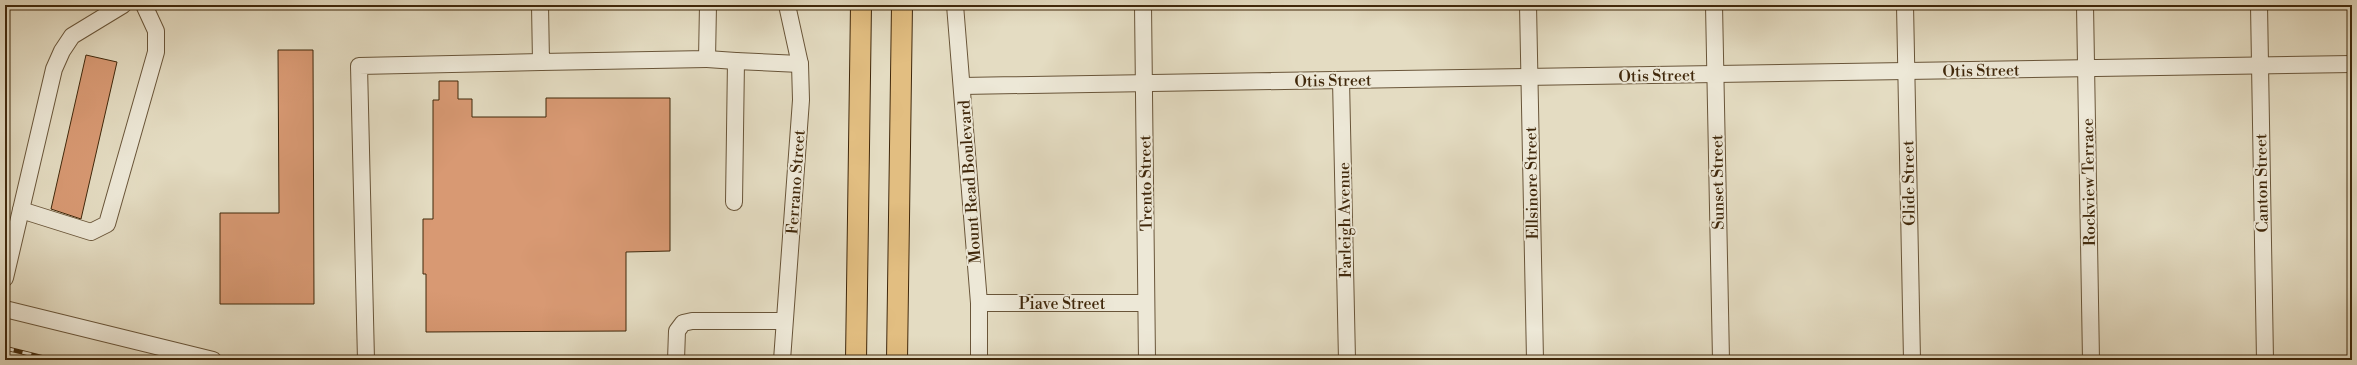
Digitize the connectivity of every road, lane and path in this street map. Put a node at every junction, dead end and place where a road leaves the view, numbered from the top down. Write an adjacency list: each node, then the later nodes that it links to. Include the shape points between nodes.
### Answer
1 (123, 5): 29 (street, via 72,36 62,51 54,70)
2 (144, 5): 29 (street, via 156,31 156,52 107,224 91,232)
3 (540, 5): 17 (street)
4 (708, 5): 15 (street)
5 (787, 5): 18 (street, Ferrano Street)
6 (861, 5): 39 (main road)
7 (955, 5): 27 (street, Mount Read Boulevard)
8 (1143, 5): 26 (street, Trento Street)
9 (1528, 5): 24 (street, Ellsinore Street)
10 (1714, 5): 23 (street, Sunset Street)
11 (1905, 5): 22 (street, Glide Street)
12 (2085, 5): 21 (street, Rockview Terrace)
13 (2259, 5): 20 (street, Canton Street)
14 (901, 8): 40 (main road)
15 (707, 59): 16 (street); 17 (street)
16 (736, 61): 18 (street); 28 (street)
17 (541, 62): 36 (street, via 359,66)
18 (800, 64): 34 (street, Ferrano Street, via 801,100)
19 (2352, 64): 20 (street, Otis Street)
20 (2259, 65): 21 (street, Otis Street); 48 (street, Canton Street)
21 (2086, 68): 22 (street, Otis Street); 47 (street, Rockview Terrace)
22 (1906, 71): 23 (street, Otis Street); 46 (street, Glide Street)
23 (1715, 74): 24 (street, Otis Street); 45 (street, Sunset Street)
24 (1529, 77): 25 (street, Otis Street); 44 (street, Ellsinore Street)
25 (1342, 80): 26 (street, Otis Street); 43 (street, Farleigh Avenue)
26 (1144, 83): 27 (street, Otis Street); 32 (street, Trento Street)
27 (962, 86): 31 (street, Mount Read Boulevard)
28 (734, 202)
29 (21, 210): 30 (street)
30 (5, 278)
31 (979, 303): 32 (street, Piave Street); 41 (street, Mount Read Boulevard)
32 (1146, 303): 42 (street, Trento Street)
33 (5, 308): 35 (street)
34 (784, 322): 37 (street, via 683,323 677,331); 38 (street, Ferrano Street)
35 (213, 360)
36 (366, 360)
37 (676, 360)
38 (782, 360)
39 (856, 360)
40 (897, 360)
41 (980, 360)
42 (1147, 360)
43 (1347, 360)
44 (1535, 360)
45 (1721, 360)
46 (1912, 360)
47 (2091, 360)
48 (2265, 360)

